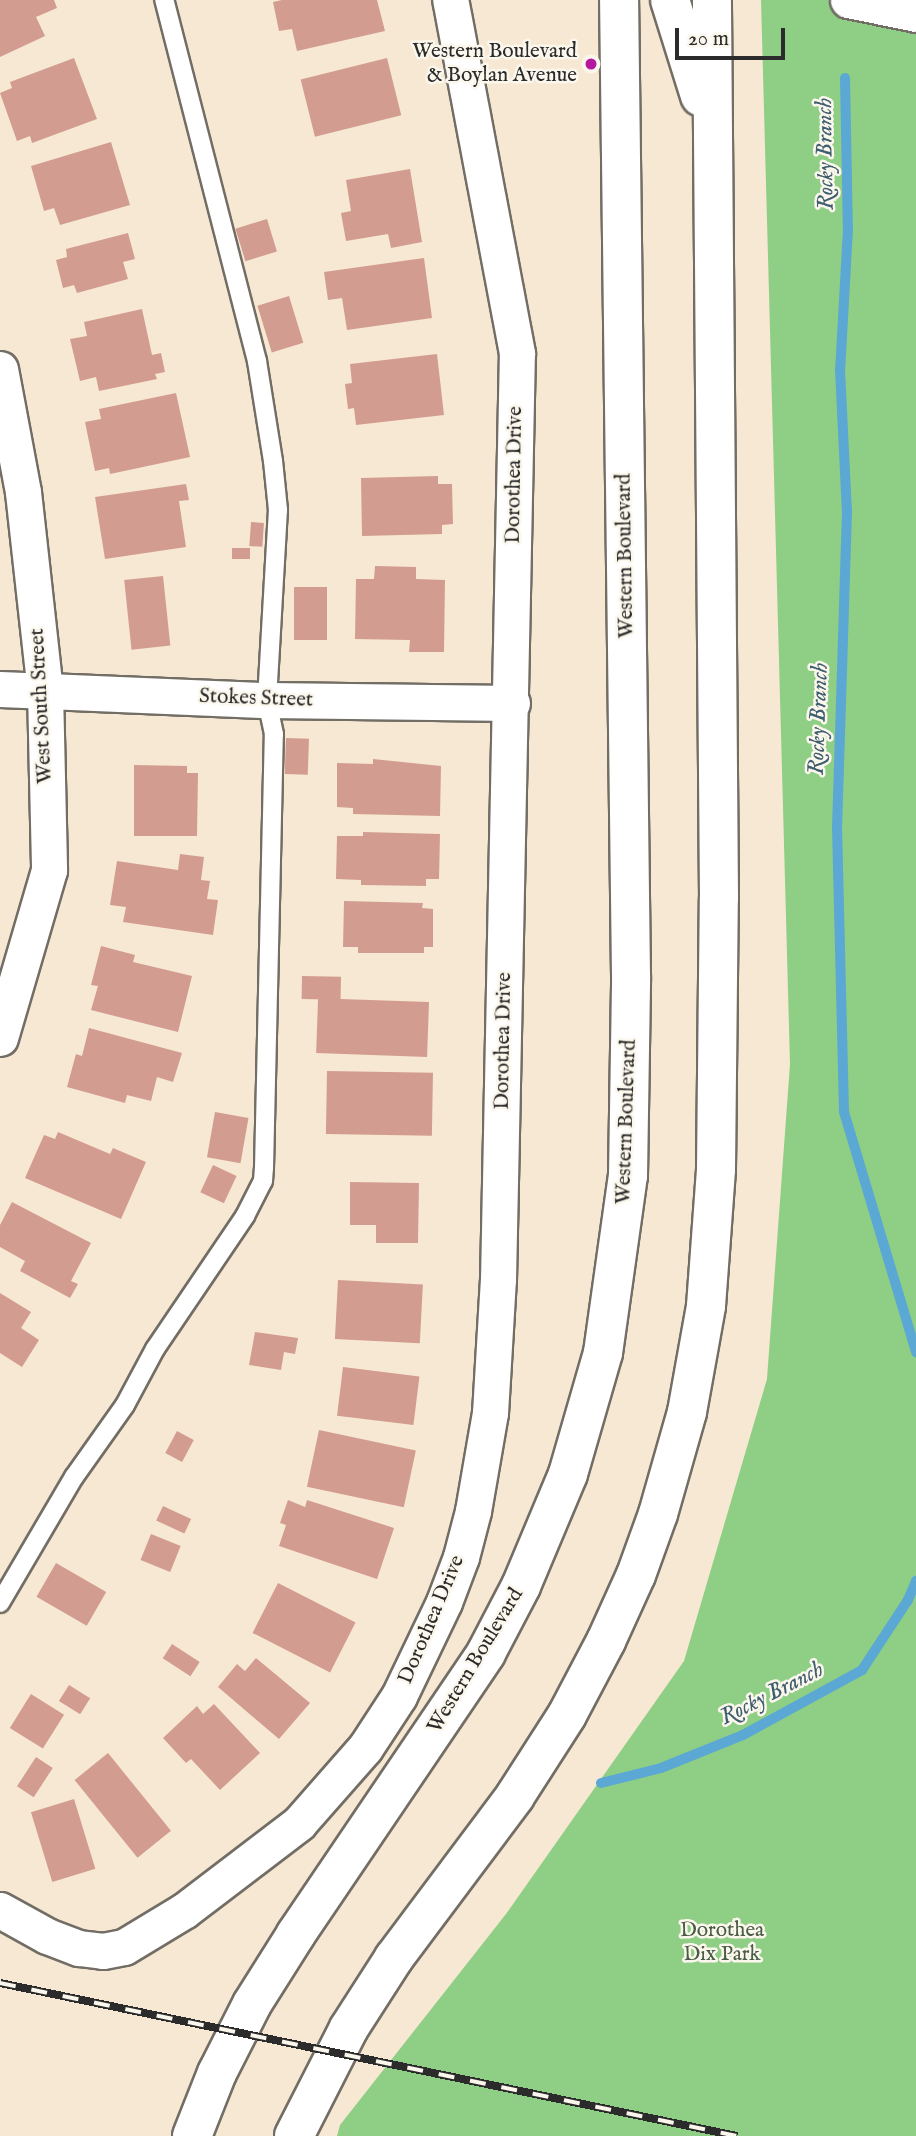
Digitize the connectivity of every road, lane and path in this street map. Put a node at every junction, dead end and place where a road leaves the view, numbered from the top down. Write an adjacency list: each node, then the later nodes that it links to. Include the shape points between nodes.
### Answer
1 (164, 0): 12 (lane, via 257,361 273,461 278,510)
2 (450, 0): 13 (street, Dorothea Drive, via 517,353)
3 (619, 0): 17 (main road, Western Boulevard, via 631,976 628,1176 603,1353 568,1474 522,1586 486,1653 252,2004)
4 (670, 0): 8 (main road)
5 (712, 0): 8 (main road)
6 (848, 0): 7 (street)
7 (916, 14)
8 (712, 132): 18 (main road, via 719,885 716,1169 706,1306 687,1412 659,1514 636,1575 574,1703 515,1796 356,2016)
9 (0, 369): 11 (street, West South Street, via 23,492)
10 (0, 689): 11 (street, Stokes Street)
11 (45, 690): 12 (street, Stokes Street); 14 (street, West South Street, via 49,870)
12 (267, 700): 13 (street, Stokes Street); 15 (lane, via 274,734 263,1181 245,1216 155,1349 125,1405 74,1477)
13 (512, 703): 16 (street, Dorothea Drive, via 490,1413 461,1557 444,1602 399,1696 331,1790 269,1849 185,1910 124,1947 103,1951 47,1936)
14 (0, 1038)
15 (0, 1603)
16 (0, 1910)
17 (192, 2136)
18 (294, 2136)

